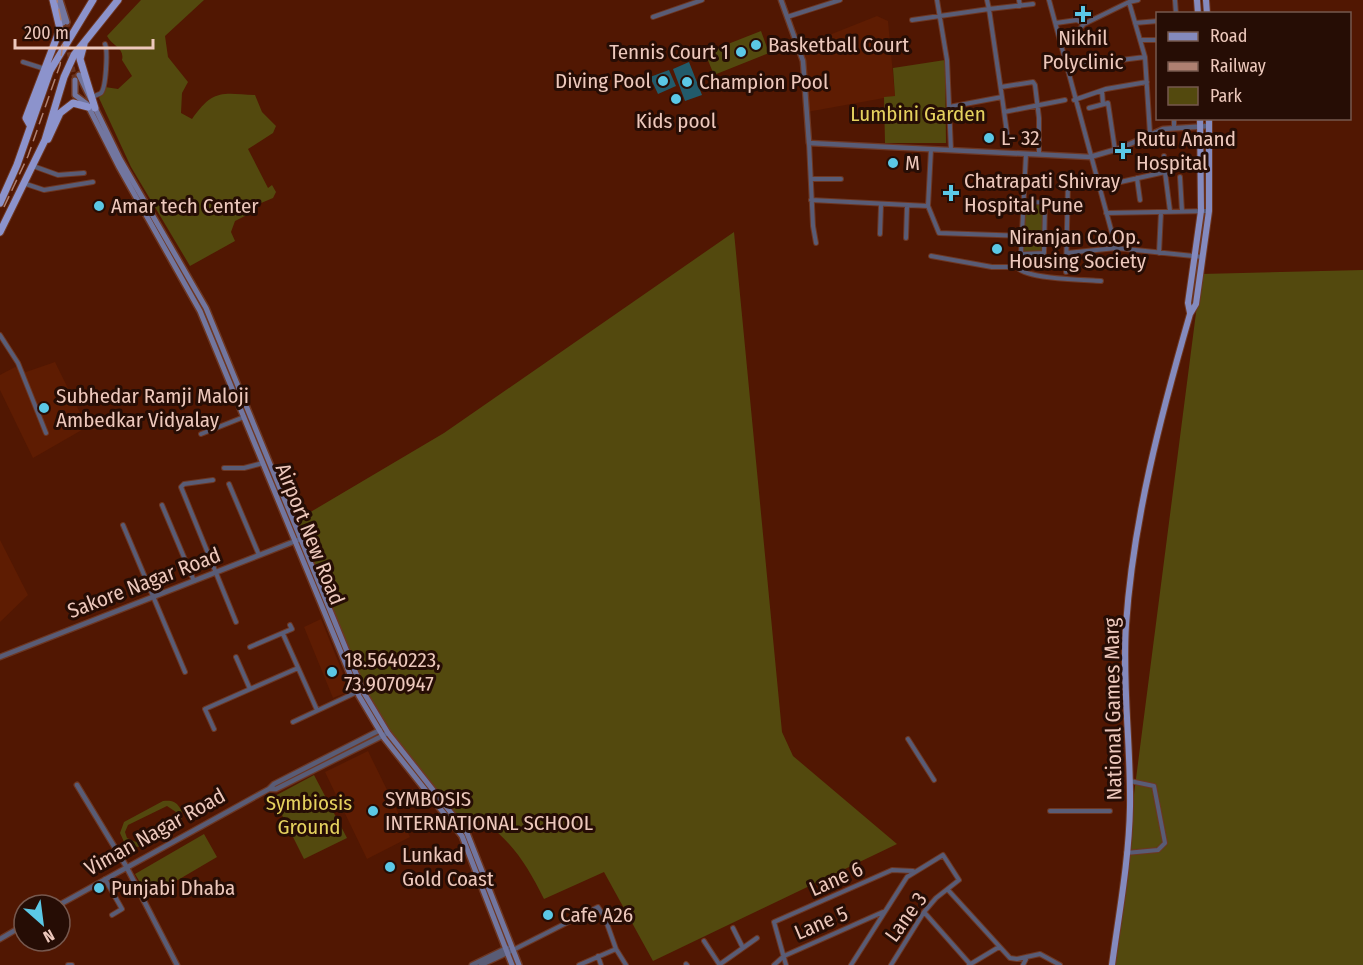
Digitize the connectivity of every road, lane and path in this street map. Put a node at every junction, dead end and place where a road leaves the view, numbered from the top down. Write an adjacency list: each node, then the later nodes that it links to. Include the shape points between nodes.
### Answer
1 (56, 0): 23 (main road); 35 (highway, via 60,29)
2 (93, 0): 35 (highway)
3 (118, 0): 27 (highway)
4 (702, 0): 19 (street)
5 (781, 0): 20 (street)
6 (817, 0): 16 (street)
7 (840, 0): 16 (street)
8 (937, 0): 18 (street)
9 (987, 0): 17 (street)
10 (1018, 0): 15 (street)
11 (1049, 0): 24 (street)
12 (1138, 0): 13 (street)
13 (1130, 2): 25 (street); 26 (street)
14 (1033, 4): 15 (street)
15 (1020, 6): 17 (street)
16 (819, 7): 20 (street)
17 (989, 9): 18 (street); 37 (street)
18 (940, 15): 21 (street); 46 (street)
19 (653, 16)
20 (787, 17): 56 (street, via 803,61)
21 (912, 20)
22 (1156, 21): 25 (street)
23 (65, 22)
24 (1056, 23): 26 (street, via 1077,20); 30 (street)
25 (1135, 23): 28 (street)
26 (1084, 24): 30 (street, via 1073,36)
27 (89, 34): 39 (highway, via 80,59); 57 (highway, via 64,77)
28 (1140, 40): 29 (street); 32 (street)
29 (1156, 40)
30 (1060, 41): 34 (street)
31 (105, 44): 39 (street, via 108,52 104,89)
32 (1145, 57): 34 (street); 36 (street)
33 (23, 62): 35 (street)
34 (1066, 67): 42 (street)
35 (48, 70): 75 (highway, via 29,110 30,125)
36 (1146, 82): 38 (street); 54 (street)
37 (1001, 87): 40 (street); 44 (street, via 1033,82)
38 (1102, 91): 42 (street); 43 (street)
39 (92, 97): 45 (highway)
40 (1002, 97): 46 (street); 48 (street)
41 (1065, 100): 44 (street)
42 (1074, 100): 64 (street)
43 (1103, 104): 47 (street); 60 (street, via 1108,103)
44 (1038, 106): 48 (street); 62 (street)
45 (92, 107): 45 (main road, via 77,78 75,94); 57 (highway, via 73,103 63,109); 109 (main road, Airport New Road, via 124,176 200,311); 118 (main road, Airport New Road, via 206,308)
46 (949, 107): 59 (street)
47 (1089, 108)
48 (1004, 112): 55 (street)
49 (1174, 120): 53 (street)
50 (1200, 120): 52 (main road, National Games Marg)
51 (1209, 122): 52 (street); 88 (main road, National Games Marg)
52 (1200, 126): 53 (street); 87 (main road, National Games Marg)
53 (1174, 128): 54 (street)
54 (1150, 134): 60 (street)
55 (1008, 140)
56 (809, 143): 58 (street); 70 (street)
57 (43, 144): 65 (highway)
58 (931, 149): 59 (street); 85 (street)
59 (951, 150): 61 (street)
60 (1115, 150): 64 (street)
61 (1026, 154): 62 (street); 79 (street)
62 (1039, 154): 64 (street)
63 (1164, 156): 66 (street)
64 (1090, 157): 76 (street)
65 (33, 166): 67 (street, via 58,175); 74 (highway)
66 (1166, 172): 69 (street); 90 (street)
67 (84, 173)
68 (1179, 177): 86 (street)
69 (1137, 178): 76 (street); 78 (street)
70 (811, 179): 71 (street); 77 (street)
71 (841, 179)
72 (93, 182): 74 (street, via 44,190)
73 (1068, 182): 82 (street)
74 (26, 184): 92 (highway)
75 (4, 187): 80 (highway)
76 (1098, 187): 91 (street)
77 (812, 200): 83 (street); 96 (street)
78 (1140, 200)
79 (1024, 202): 81 (street); 94 (street)
80 (0, 203)
81 (1045, 203): 82 (street); 100 (street, via 1044,253)
82 (1068, 203): 99 (street)
83 (881, 205): 84 (street); 93 (street)
84 (907, 206): 85 (street); 95 (street)
85 (928, 206): 94 (street, via 939,233)
86 (1182, 211): 87 (street); 90 (street)
87 (1201, 211): 88 (street); 102 (main road, National Games Marg)
88 (1209, 211): 103 (main road, National Games Marg)
89 (1161, 212): 90 (street); 91 (street); 98 (street)
90 (1170, 212)
91 (1106, 213): 97 (street)
92 (0, 232)
93 (880, 234)
94 (1022, 236): 100 (street)
95 (906, 238)
96 (816, 243)
97 (1116, 248): 98 (street); 99 (street)
98 (1159, 252): 102 (street)
99 (1067, 253): 105 (street)
100 (1021, 254): 104 (street)
101 (931, 256): 104 (street, via 992,267)
102 (1195, 256): 103 (street); 107 (main road, National Games Marg)
103 (1204, 257): 107 (main road, National Games Marg, via 1196,304)
104 (1017, 267): 106 (street, via 1034,275)
105 (1066, 272)
106 (1101, 281)
107 (1190, 314): 139 (main road, National Games Marg, via 1157,435 1132,577 1125,660)
108 (0, 335): 110 (street, via 18,363)
109 (244, 417): 111 (street); 112 (main road, Airport New Road)
110 (46, 433)
111 (201, 434)
112 (263, 463): 113 (street); 118 (main road, Airport New Road)
113 (224, 468)
114 (213, 480): 120 (street, via 181,487)
115 (228, 484): 119 (street)
116 (162, 505): 121 (street)
117 (123, 525): 122 (street)
118 (297, 540): 119 (street, Sakore Nagar Road); 132 (main road, Airport New Road); 136 (main road, Airport New Road)
119 (259, 555): 120 (street, Sakore Nagar Road)
120 (216, 572): 121 (street, Sakore Nagar Road); 123 (street)
121 (194, 581): 122 (street, Sakore Nagar Road)
122 (153, 597): 127 (street, Sakore Nagar Road); 130 (street)
123 (236, 622)
124 (290, 625): 125 (street, via 292,629)
125 (283, 634): 126 (street); 129 (street)
126 (250, 647)
127 (0, 657)
128 (236, 657): 131 (street)
129 (298, 668): 131 (street); 133 (street)
130 (185, 672)
131 (250, 689): 135 (street, via 205,709)
132 (357, 692): 133 (street); 136 (main road, Airport New Road)
133 (317, 710): 134 (street)
134 (293, 722)
135 (214, 729)
136 (383, 732): 144 (street, Viman Nagar Road); 157 (main road, Airport New Road, via 460,832)
137 (908, 739): 138 (street)
138 (934, 780)
139 (1130, 781): 143 (main road, National Games Marg); 143 (street, via 1154,786 1165,843 1158,850)
140 (77, 785): 144 (street)
141 (1050, 811): 142 (street)
142 (1110, 811)
143 (1126, 853): 178 (main road, National Games Marg)
144 (126, 866): 146 (street, Viman Nagar Road); 162 (street)
145 (913, 871): 147 (street, via 943,855 959,880); 149 (street); 160 (street, Lane 6, via 892,870 774,922)
146 (105, 879): 148 (street, Viman Nagar Road); 151 (street, via 122,909)
147 (949, 891): 150 (street, Lane 3, via 936,898); 155 (street)
148 (72, 898)
149 (884, 912): 160 (street, Lane 5); 173 (street)
150 (924, 912): 174 (street, Lane 3); 175 (street)
151 (112, 915)
152 (734, 928): 156 (street)
153 (757, 938): 156 (street)
154 (704, 940): 170 (street)
155 (999, 947): 161 (street, via 1010,958); 175 (street)
156 (743, 948): 170 (street)
157 (509, 949): 158 (street, via 598,907); 163 (street); 164 (street); 165 (main road, Airport New Road); 166 (main road, Airport New Road)
158 (616, 949): 159 (street); 169 (street)
159 (598, 956): 167 (street); 168 (street)
160 (784, 956): 171 (street, Lane 5); 172 (street)
161 (1028, 957): 176 (street); 177 (street, via 1044,954)
162 (177, 965)
163 (472, 965)
164 (481, 965)
165 (512, 965)
166 (519, 965)
167 (579, 965)
168 (601, 965)
169 (626, 965)
170 (719, 965)
171 (774, 965)
172 (786, 965)
173 (851, 965)
174 (891, 965)
175 (970, 965)
176 (1023, 965)
177 (1060, 965)
178 (1112, 965)

